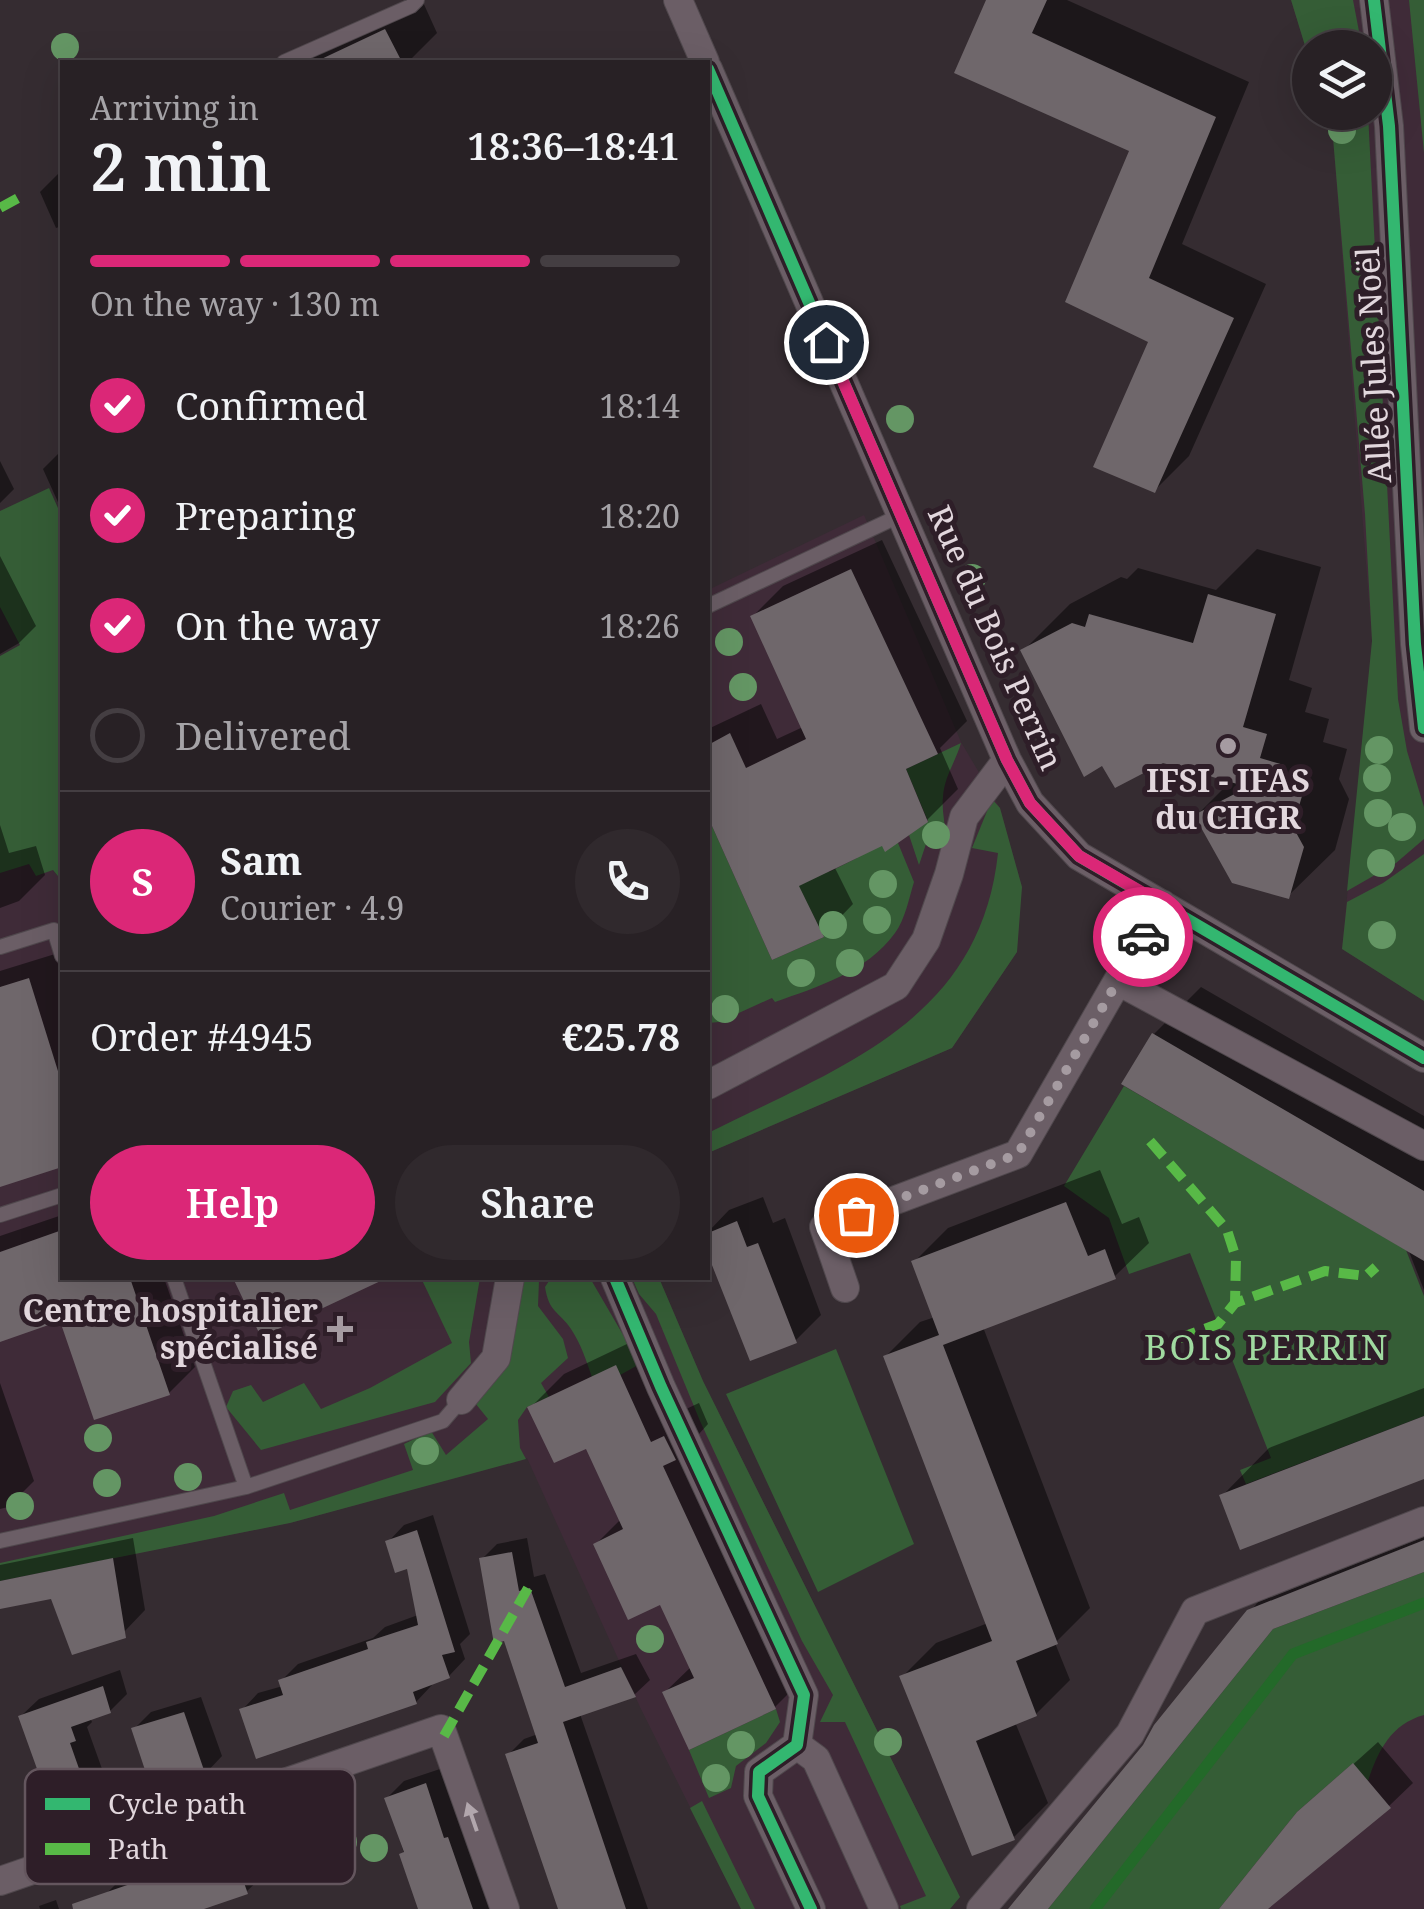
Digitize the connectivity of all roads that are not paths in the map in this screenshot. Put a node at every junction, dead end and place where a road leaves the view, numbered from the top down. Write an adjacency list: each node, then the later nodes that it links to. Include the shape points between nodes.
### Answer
1 (416, 0): 4 (lane)
2 (678, 0): 5 (street, Rue du Bois Perrin)
3 (1374, 0): 9 (street, Allée Jules Noël, via 1388,126)
4 (289, 60)
5 (703, 60)
6 (710, 75): 7 (street, Rue du Bois Perrin)
7 (901, 514): 8 (lane); 10 (street, Rue du Bois Perrin)
8 (710, 605)
9 (1424, 728)
10 (1007, 760): 11 (street, Rue du Bois Perrin, via 1030,803 1079,856); 16 (street, via 964,817 926,940 896,986)
11 (1162, 904): 14 (street); 15 (street, Rue du Bois Perrin)
12 (0, 946): 13 (lane, via 54,930)
13 (60, 950)
14 (1118, 981): 17 (street); 23 (street, via 1018,1154 824,1227)
15 (1424, 1058)
16 (710, 1083)
17 (1424, 1146)
18 (60, 1196): 19 (lane)
19 (0, 1216)
20 (175, 1280): 25 (lane)
21 (510, 1280): 24 (street, via 496,1358)
22 (616, 1280): 28 (street, via 804,1694)
23 (846, 1288)
24 (461, 1400): 25 (lane, via 443,1420)
25 (246, 1487): 27 (lane)
26 (1424, 1521): 35 (street, via 1195,1611 1130,1734)
27 (0, 1541)
28 (797, 1745): 33 (street, via 759,1772 758,1796); 34 (street, via 816,1759)
29 (326, 1769): 32 (street, one-way to 29, via 442,1729)
30 (25, 1872): 31 (street, one-way to 31)
31 (0, 1881)
32 (505, 1909)
33 (812, 1909)
34 (884, 1909)
35 (981, 1909)

